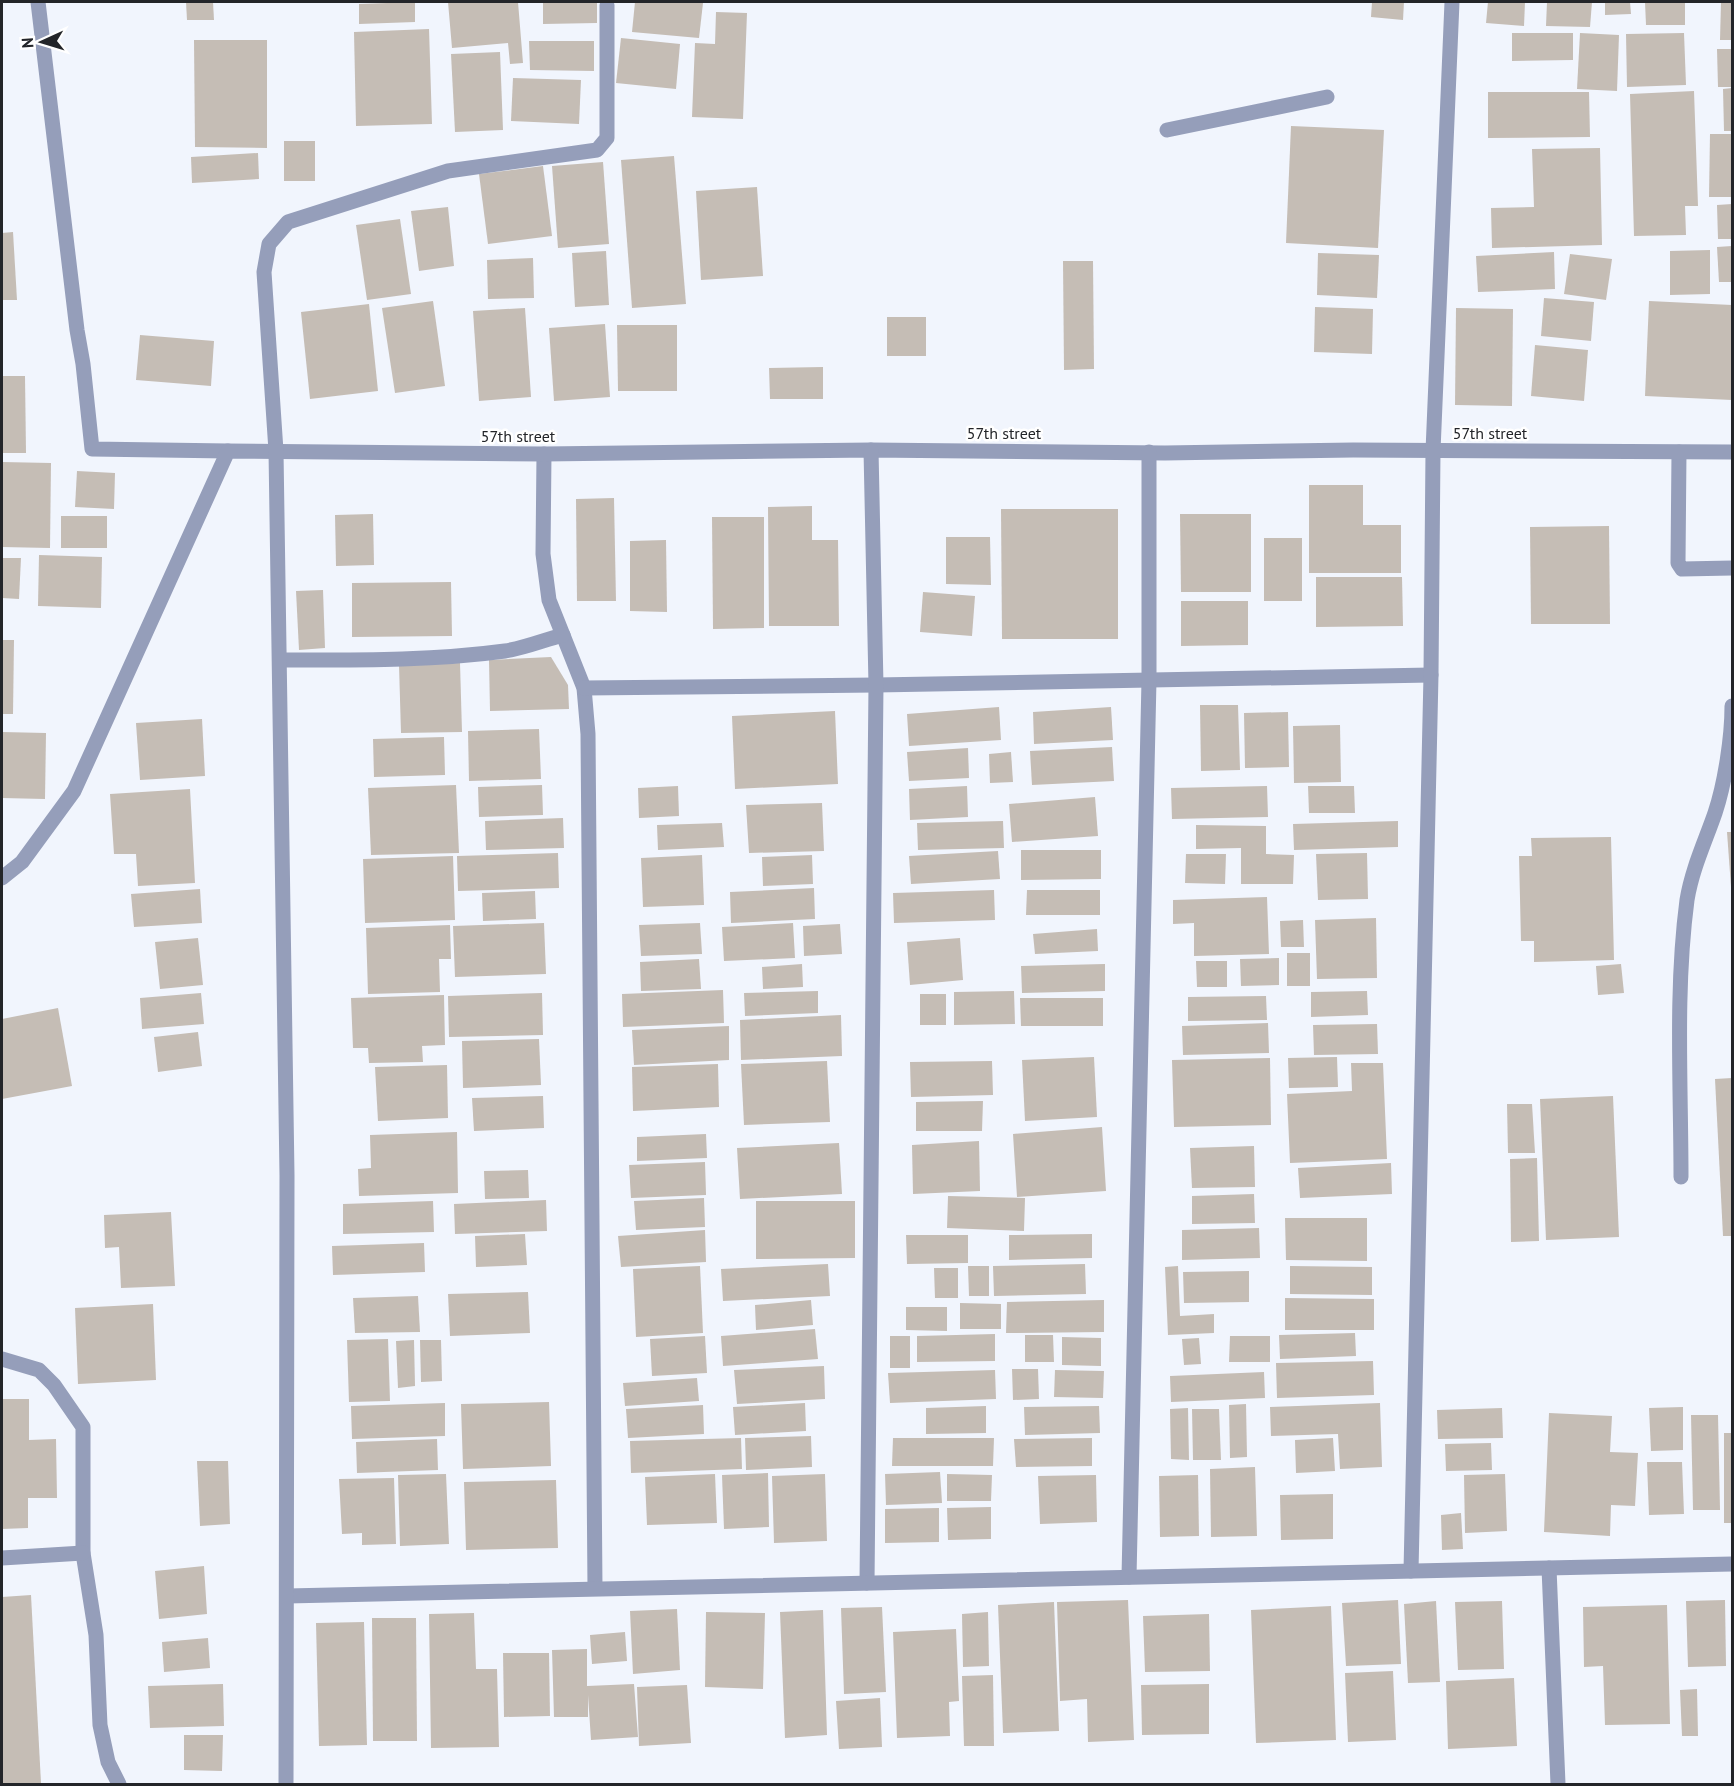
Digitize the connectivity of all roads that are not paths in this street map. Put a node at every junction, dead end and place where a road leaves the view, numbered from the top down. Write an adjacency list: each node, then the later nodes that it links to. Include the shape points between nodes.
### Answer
1 (38, 2): 8 (street, 57th street, via 92,449)
2 (1452, 2): 9 (street)
3 (607, 4): 6 (street, via 607,138 597,150 448,171 288,222 277,232 269,244 264,272)
4 (1327, 97): 5 (street)
5 (1167, 130)
6 (276, 450): 8 (street, 57th street); 13 (street, 57th street); 16 (street)
7 (871, 450): 10 (street, 57th street); 13 (street, 57th street); 19 (street)
8 (228, 451): 22 (street, via 74,791 22,862)
9 (1433, 451): 10 (street, 57th street); 11 (street, 57th street); 17 (street)
10 (1149, 452): 18 (street)
11 (1679, 452): 12 (street, 57th street); 14 (street, via 1678,564 1691,570)
12 (1732, 452)
13 (544, 454): 15 (street, via 543,554 549,600)
14 (1732, 568)
15 (563, 635): 16 (street, via 508,651 452,656); 20 (street)
16 (280, 660): 33 (street, via 287,1175)
17 (1431, 675): 18 (street); 29 (street)
18 (1149, 680): 19 (street); 30 (street)
19 (876, 686): 20 (street); 31 (street)
20 (584, 688): 32 (street, via 588,734)
21 (1732, 706): 23 (street, via 1732,733 1716,811 1688,897 1681,964)
22 (2, 878)
23 (1682, 1177)
24 (2, 1359): 25 (street, via 39,1370 83,1427)
25 (83, 1553): 26 (street); 34 (street, via 96,1635 100,1725 108,1762)
26 (2, 1558)
27 (1732, 1564): 28 (street)
28 (1549, 1568): 29 (street); 36 (street)
29 (1411, 1571): 30 (street)
30 (1129, 1577): 31 (street)
31 (867, 1583): 32 (street)
32 (595, 1588): 33 (street)
33 (287, 1596): 35 (street)
34 (119, 1785)
35 (286, 1785)
36 (1558, 1785)

